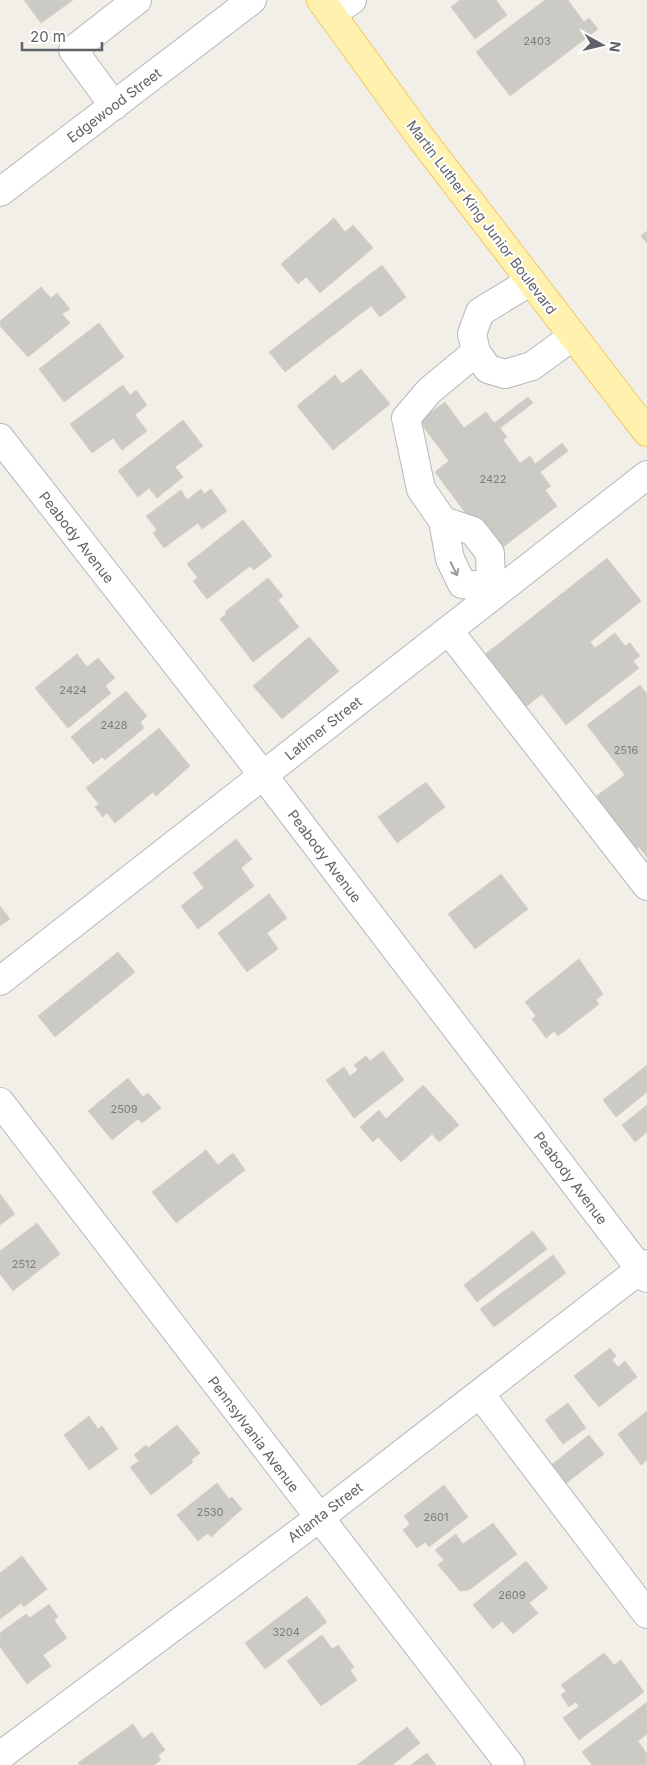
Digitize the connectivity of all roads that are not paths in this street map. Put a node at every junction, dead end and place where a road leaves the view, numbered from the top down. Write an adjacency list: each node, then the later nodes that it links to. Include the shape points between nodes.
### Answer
1 (137, 0): 4 (street, via 73,50)
2 (252, 0): 4 (street, Edgewood Street)
3 (335, 5): 6 (main road, Martin Luther King Junior Boulevard, via 421,138)
4 (114, 106): 5 (street, Edgewood Street)
5 (0, 192)
6 (531, 281): 7 (main road, Martin Luther King Junior Boulevard); 8 (street, via 480,312 472,334)
7 (573, 336): 8 (street, via 532,366 506,374 488,369); 9 (main road, Martin Luther King Junior Boulevard)
8 (476, 352): 12 (street, via 429,392 406,418 421,489)
9 (647, 432)
10 (0, 438): 15 (street, Peabody Avenue)
11 (647, 475): 13 (street, Latimer Street)
12 (443, 522): 13 (street, via 473,531 490,553); 13 (street, one-way to 13, via 450,559 462,584)
13 (494, 590): 14 (street, Latimer Street)
14 (449, 631): 15 (street, Latimer Street); 16 (street)
15 (263, 775): 17 (street, Latimer Street); 19 (street, Peabody Avenue)
16 (647, 886)
17 (0, 982)
18 (0, 1102): 21 (street, Pennsylvania Avenue)
19 (645, 1270): 20 (street, Atlanta Street)
20 (480, 1394): 21 (street, Atlanta Street); 22 (street)
21 (319, 1518): 23 (street, Atlanta Street); 24 (street, Pennsylvania Avenue)
22 (647, 1614)
23 (7, 1753)
24 (510, 1765)

